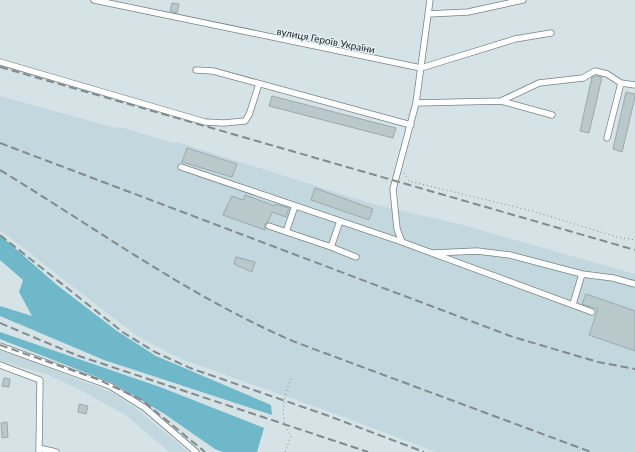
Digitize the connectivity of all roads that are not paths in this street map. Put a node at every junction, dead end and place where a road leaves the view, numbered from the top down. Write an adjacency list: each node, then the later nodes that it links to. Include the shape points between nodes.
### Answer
1 (94, 0): 7 (street, вулиця Героїв України)
2 (430, 0): 4 (street)
3 (523, 0): 4 (street, via 468,12)
4 (428, 14): 7 (street)
5 (551, 33): 7 (street, вулиця Героїв України, via 516,39)
6 (0, 62): 10 (street, via 205,122 245,121)
7 (421, 68): 13 (street)
8 (196, 70): 10 (street, via 213,71)
9 (621, 83): 11 (street); 12 (street, via 607,74 595,71 583,78 539,83); 16 (street)
10 (259, 84): 15 (street)
11 (635, 85)
12 (501, 101): 13 (street); 14 (street)
13 (416, 103): 15 (street)
14 (552, 114)
15 (411, 125): 22 (street, via 393,189 397,229)
16 (607, 138)
17 (181, 167): 18 (street)
18 (295, 206): 19 (street); 21 (street)
19 (340, 220): 22 (street); 23 (street)
20 (269, 226): 21 (street)
21 (286, 232): 23 (street)
22 (402, 242): 24 (street)
23 (330, 247): 25 (street)
24 (429, 253): 26 (street, via 477,251 510,255); 28 (street)
25 (356, 256)
26 (582, 274): 27 (street); 28 (street)
27 (635, 284)
28 (573, 304): 29 (street)
29 (592, 312)
30 (0, 346): 34 (street, via 110,386 145,408)
31 (0, 365): 32 (street, via 40,380)
32 (39, 450): 33 (street)
33 (56, 452)
34 (196, 452)

